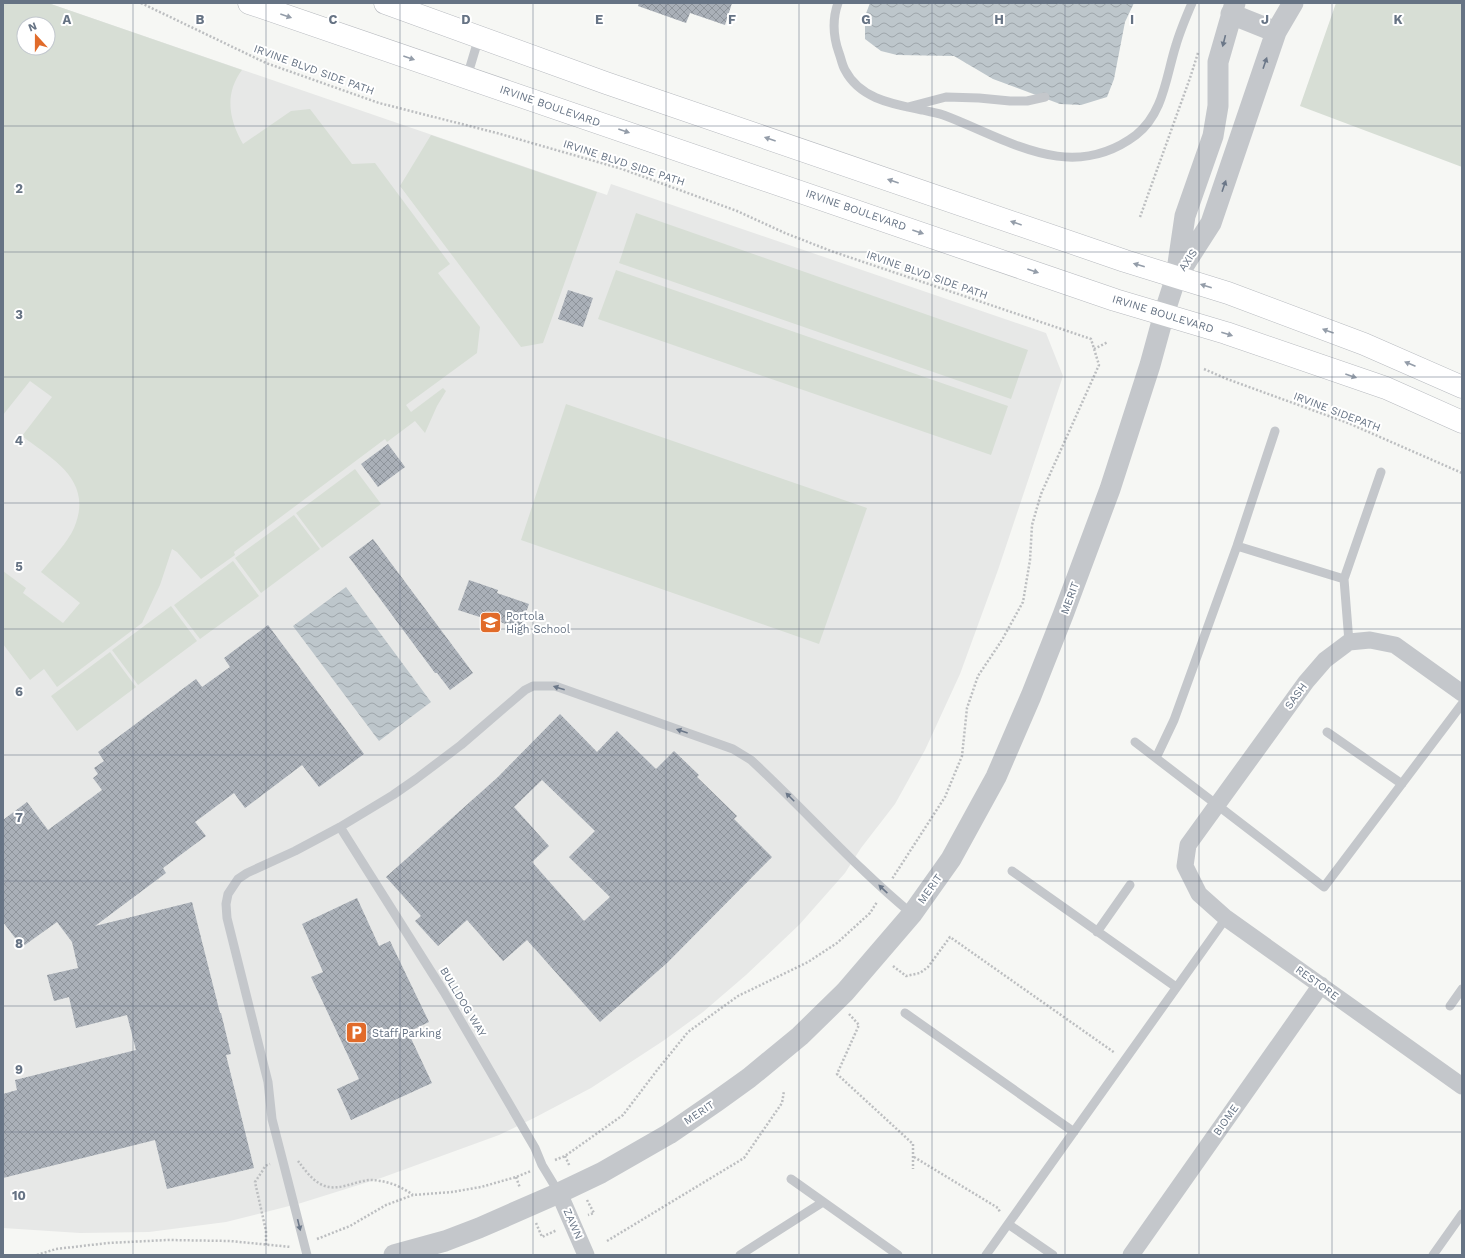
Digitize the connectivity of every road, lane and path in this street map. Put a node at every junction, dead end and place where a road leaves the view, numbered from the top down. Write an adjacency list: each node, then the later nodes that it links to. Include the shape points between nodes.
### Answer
1 (141, 3): 18 (path, IRVINE BLVD SIDE PATH, via 266,63 379,102 622,169 737,211 831,251 1091,339)
2 (249, 3): 11 (main road, IRVINE BOULEVARD, one-way to 11)
3 (385, 3): 9 (main road)
4 (838, 3): 13 (lane, via 833,15 834,41 845,70 860,89 884,102)
5 (1192, 3): 13 (lane, via 1175,46 1166,84 1154,114 1137,134 1114,148 1086,157 1055,157 1014,146 944,115)
6 (1293, 3): 8 (street, AXIS)
7 (1233, 9): 8 (street); 15 (street, AXIS, one-way to 15, via 1218,62 1218,106 1213,136 1185,216)
8 (1276, 32): 15 (street, AXIS, one-way to 8, via 1211,223)
9 (479, 37): 11 (lane); 15 (main road, one-way to 9, via 606,83)
10 (1198, 51): 14 (path)
11 (467, 77): 16 (main road, IRVINE BOULEVARD, one-way to 16, via 1115,300)
12 (1045, 96): 13 (lane, via 1027,101 946,97)
13 (907, 107)
14 (1140, 217)
15 (1176, 277): 16 (street, MERIT); 20 (main road, one-way to 15, via 1364,344 1228,293)
16 (1164, 314): 21 (main road, IRVINE BOULEVARD, one-way to 21, via 1386,388); 40 (street, MERIT, via 1110,489 1031,696 996,777 951,859)
17 (1108, 342): 18 (path)
18 (1094, 349): 39 (path, via 1099,365 1041,494 1032,525 1030,560 1023,602 978,676 967,708 962,756 946,797)
19 (1204, 369): 24 (path, IRVINE SIDEPATH, via 1227,380 1348,423)
20 (1462, 387)
21 (1462, 422)
22 (1275, 431): 25 (lane)
23 (1381, 472): 26 (lane)
24 (1462, 473)
25 (1237, 546): 26 (lane); 32 (lane, via 1174,720)
26 (1344, 579): 27 (lane)
27 (1350, 642): 28 (street, via 1370,640 1395,645); 34 (street, SASH, via 1325,660 1306,682)
28 (1462, 694)
29 (1462, 704): 33 (lane)
30 (1327, 732): 33 (lane)
31 (1135, 742): 32 (lane)
32 (1156, 758): 34 (lane)
33 (1402, 784): 34 (lane, via 1324,887)
34 (1218, 805): 36 (street, SASH, via 1188,845)
35 (340, 827): 39 (lane, one-way to 35, via 751,760 733,749 555,686 533,686 525,690 416,779); 55 (lane, via 238,879 228,894 226,904 227,918 268,1082 272,1119); 56 (lane, BULLDOG WAY, via 444,992 535,1148)
36 (1185, 866): 41 (street, RESTORE, via 1198,894)
37 (1012, 872): 42 (lane)
38 (1130, 885): 42 (lane)
39 (885, 891): 40 (lane); 56 (path, via 870,913 837,943 808,962 738,996 688,1032 623,1115 565,1156)
40 (912, 914): 43 (street, MERIT)
41 (1226, 918): 44 (street, RESTORE); 45 (lane)
42 (1097, 932): 45 (lane)
43 (878, 954): 47 (street, MERIT); 50 (path, via 906,976 920,973 928,967 950,937)
44 (1321, 985): 51 (street, RESTORE); 75 (street, BIOME)
45 (1176, 987): 50 (lane)
46 (1462, 989): 48 (lane)
47 (836, 1001): 54 (path, via 860,1025 837,1074 913,1144); 59 (street, MERIT, via 800,1036 750,1078 717,1101 669,1134 601,1173)
48 (1450, 1006)
49 (905, 1013): 53 (lane)
50 (1125, 1060): 53 (lane)
51 (1462, 1086)
52 (784, 1091): 64 (path, via 782,1103 744,1158)
53 (1074, 1132): 63 (lane)
54 (913, 1157): 57 (path); 63 (path, via 998,1208)
55 (283, 1160): 60 (path, via 296,1159 312,1178 325,1186 340,1187 369,1180 388,1183); 65 (lane, one-way to 65); 66 (path, via 265,1166 255,1182 266,1231)
56 (542, 1165): 59 (lane, BULLDOG WAY); 60 (path, via 516,1177 480,1187)
57 (914, 1169)
58 (791, 1179): 61 (lane)
59 (559, 1193): 69 (street, MERIT, via 445,1241); 70 (street, ZAWN)
60 (414, 1195): 65 (path, via 386,1205 350,1226)
61 (823, 1202): 71 (lane); 72 (lane)
62 (1462, 1214): 76 (lane)
63 (1008, 1224): 73 (lane); 74 (lane)
64 (607, 1241)
65 (304, 1243): 66 (path, via 290,1247); 68 (lane)
66 (266, 1245): 67 (path, via 230,1241 168,1240 56,1249)
67 (37, 1255)
68 (307, 1255)
69 (394, 1255)
70 (586, 1255)
71 (740, 1255)
72 (898, 1255)
73 (986, 1255)
74 (1052, 1255)
75 (1131, 1255)
76 (1433, 1255)

